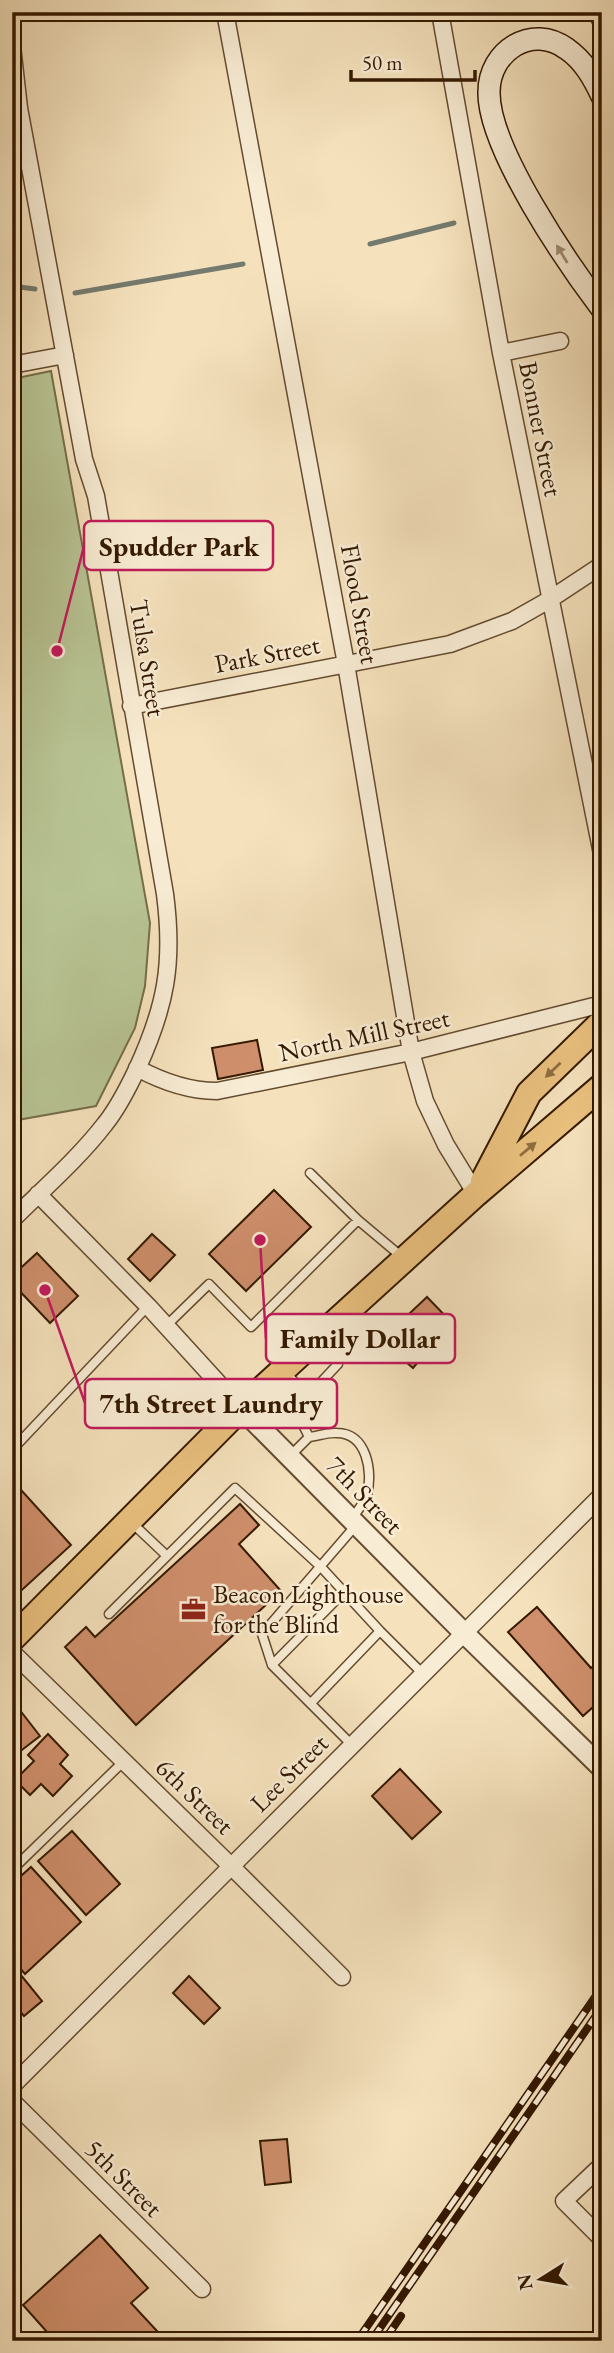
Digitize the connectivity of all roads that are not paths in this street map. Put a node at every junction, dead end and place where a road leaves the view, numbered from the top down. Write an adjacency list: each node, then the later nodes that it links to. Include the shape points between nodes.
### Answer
1 (225, 12): 14 (street, Flood Street)
2 (440, 12): 9 (street, Bonner Street)
3 (600, 12): 4 (street)
4 (602, 19)
5 (12, 46): 10 (street, Tulsa Street, via 19,108)
6 (602, 96): 7 (main road, one-way to 6, via 568,264 508,158 491,117 491,73 500,55 512,46 548,39 581,61)
7 (602, 309)
8 (560, 341): 9 (street)
9 (501, 353): 13 (street, Bonner Street)
10 (65, 355): 11 (street); 15 (street, Tulsa Street, via 84,459 96,496)
11 (12, 365)
12 (602, 565): 13 (street, Park Street)
13 (549, 600): 14 (street, Park Street, via 469,638); 16 (street, Bonner Street)
14 (346, 664): 15 (street, Park Street); 20 (street, Flood Street)
15 (131, 706): 21 (street, Tulsa Street, via 169,925 165,993)
16 (595, 788): 17 (street, Bonner Street)
17 (602, 854)
18 (602, 1004): 20 (street, North Mill Street)
19 (602, 1023): 25 (main road, one-way to 25, via 529,1093)
20 (411, 1052): 21 (street, North Mill Street, via 217,1091 160,1081); 25 (street, Flood Street, via 425,1101)
21 (137, 1068): 24 (street, Tulsa Street, via 106,1123)
22 (602, 1086): 25 (main road, one-way to 22)
23 (310, 1173): 27 (lane)
24 (38, 1194): 26 (street, Tulsa Street); 29 (street, 7th Street)
25 (476, 1194): 28 (main road)
26 (12, 1220)
27 (358, 1220): 28 (lane); 30 (lane, via 251,1327 209,1284)
28 (404, 1259): 31 (main road)
29 (148, 1306): 30 (street, 7th Street); 36 (lane)
30 (166, 1326): 34 (street, 7th Street)
31 (315, 1340): 32 (main road); 33 (lane, via 338,1364)
32 (283, 1370): 33 (lane); 34 (main road)
33 (308, 1396): 35 (lane, via 296,1411)
34 (241, 1408): 37 (street, 7th Street); 39 (main road)
35 (309, 1437): 37 (lane); 40 (lane, via 339,1432 354,1438 365,1452 370,1476 366,1498)
36 (12, 1450)
37 (290, 1456): 40 (street, 7th Street)
38 (602, 1495): 46 (street, Lee Street)
39 (130, 1521): 41 (lane); 47 (main road)
40 (354, 1521): 42 (lane); 46 (street, 7th Street)
41 (167, 1556): 42 (lane, via 235,1488); 44 (lane)
42 (321, 1567): 43 (lane); 49 (lane, via 262,1634)
43 (344, 1592): 45 (lane); 49 (lane)
44 (109, 1614)
45 (380, 1631): 50 (lane); 51 (lane)
46 (464, 1633): 50 (street, Lee Street); 54 (street, 7th Street)
47 (12, 1639)
48 (12, 1652): 53 (street, 6th Street)
49 (272, 1665): 51 (lane)
50 (423, 1674): 52 (street, Lee Street)
51 (311, 1703): 52 (lane)
52 (352, 1745): 55 (street, Lee Street)
53 (124, 1761): 55 (street, 6th Street); 56 (lane)
54 (602, 1768)
55 (231, 1866): 57 (street, 6th Street); 58 (street, Lee Street)
56 (12, 1870)
57 (342, 1977)
58 (12, 2086)
59 (12, 2101): 62 (street, 5th Street)
60 (602, 2165): 61 (street, via 564,2201)
61 (602, 2239)
62 (202, 2289)

